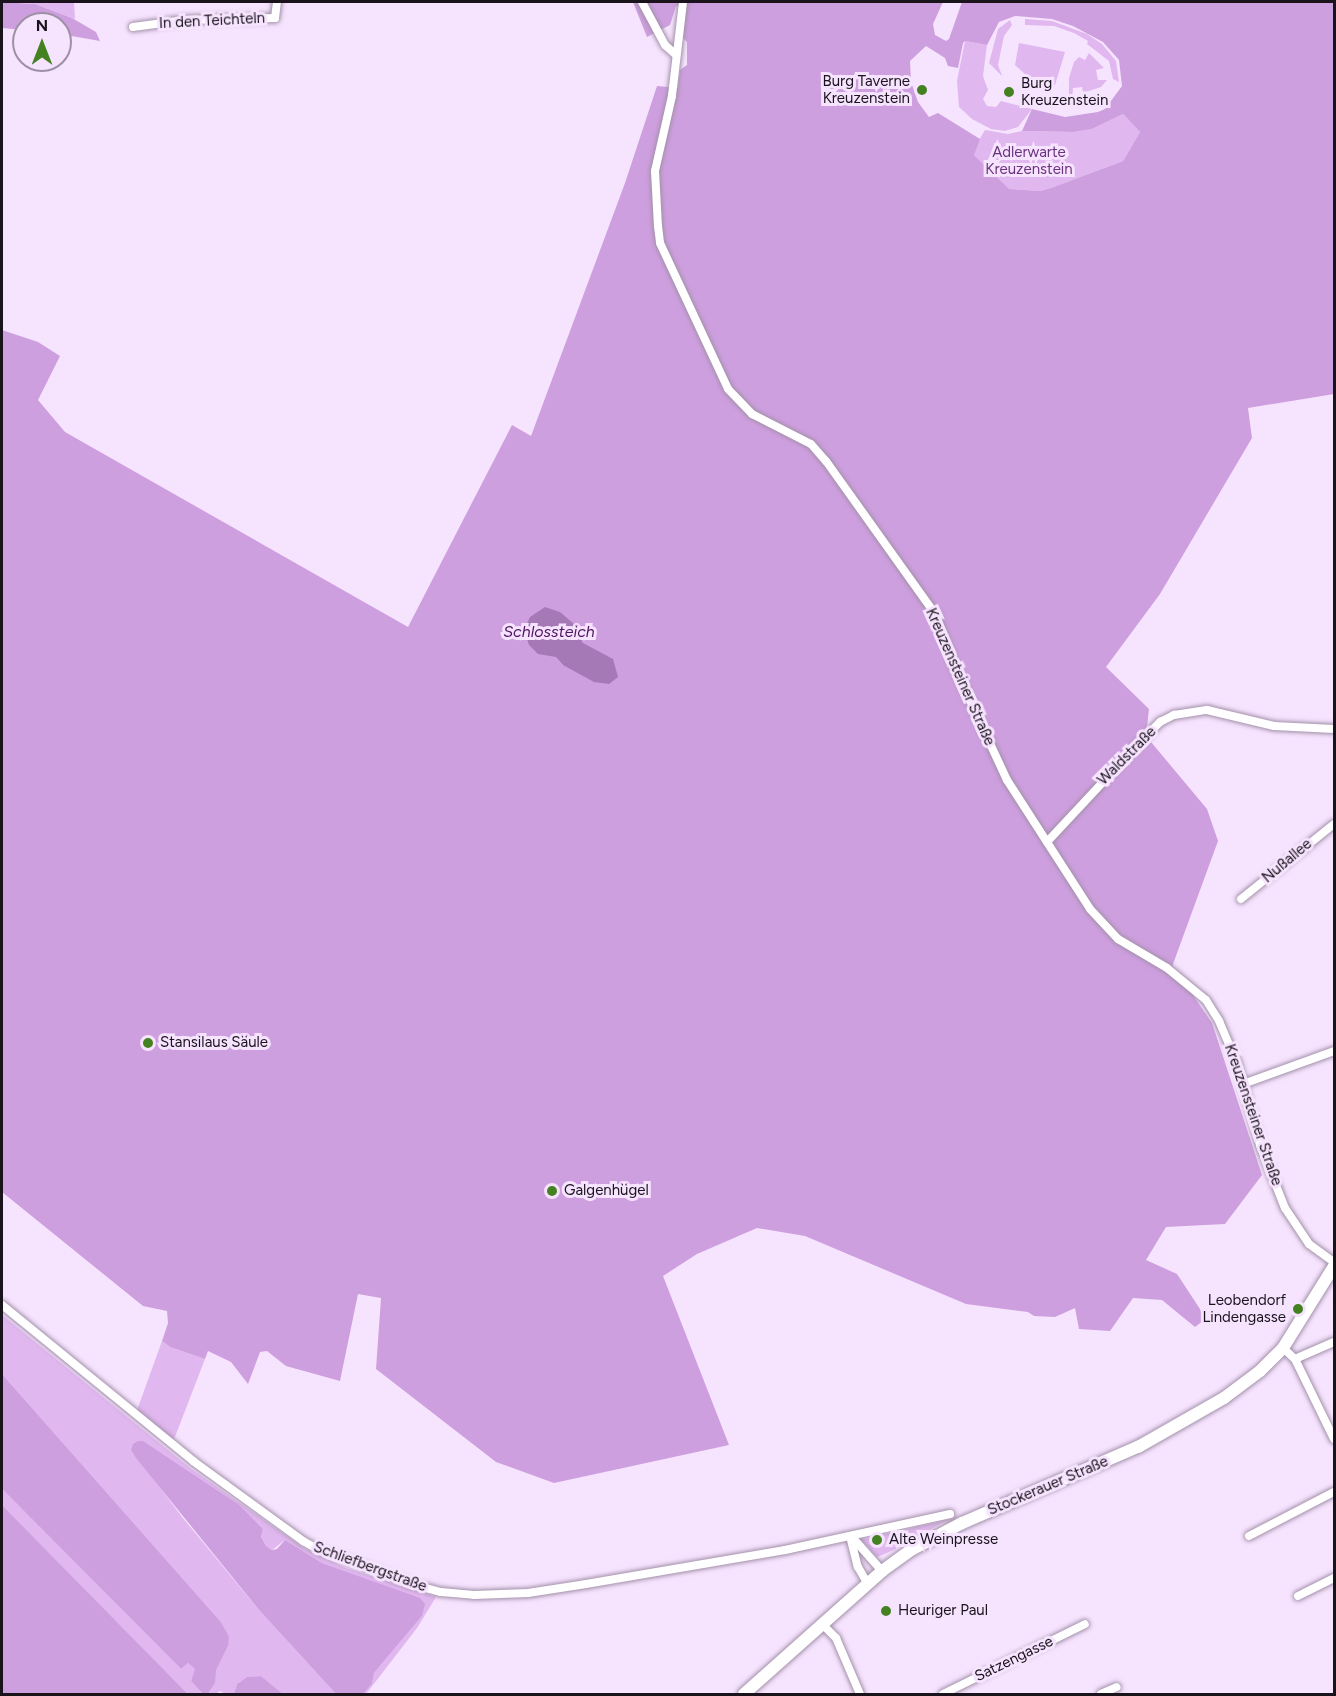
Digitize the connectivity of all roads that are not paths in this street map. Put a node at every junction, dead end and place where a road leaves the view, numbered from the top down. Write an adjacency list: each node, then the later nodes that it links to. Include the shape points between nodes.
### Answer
1 (277, 2): 4 (street, In den Teichteln, via 275,18 186,20)
2 (642, 2): 5 (street, via 665,45)
3 (683, 2): 5 (street, Kreuzensteiner Straße)
4 (133, 27)
5 (676, 55): 8 (street, Kreuzensteiner Straße, via 672,96 655,171 660,243 728,389 752,414 811,444 936,615 955,669 1007,780)
6 (1335, 729): 8 (street, Waldstraße, via 1274,726 1207,710 1174,715 1146,736)
7 (1335, 824): 9 (street, Nußallee)
8 (1047, 842): 11 (street, Kreuzensteiner Straße, via 1103,924 1206,1000 1238,1063)
9 (1240, 899)
10 (1335, 1052): 11 (street)
11 (1243, 1084): 12 (street, Kreuzensteiner Straße, via 1260,1145 1285,1208 1309,1244)
12 (1335, 1264): 15 (street, Stockerauer Straße)
13 (2, 1305): 20 (street, Schliefbergstraße, via 193,1461 293,1535 321,1551 411,1584 456,1594 528,1593 718,1563)
14 (1335, 1342): 16 (street)
15 (1283, 1348): 16 (street); 22 (street, Stockerauer Straße, via 1224,1398 1169,1430 962,1523)
16 (1295, 1359): 17 (street)
17 (1335, 1439)
18 (1335, 1492): 21 (street)
19 (950, 1514): 20 (street, Schliefbergstraße)
20 (850, 1536): 22 (street); 24 (street, via 858,1567)
21 (1249, 1536)
22 (882, 1570): 24 (street, Stockerauer Straße)
23 (1335, 1578): 25 (street)
24 (868, 1584): 26 (street, Stockerauer Straße)
25 (1298, 1596)
26 (822, 1624): 29 (street, Stockerauer Straße); 30 (street, via 836,1638)
27 (1085, 1624): 31 (street, Satzengasse)
28 (1117, 1687): 32 (street)
29 (744, 1695)
30 (860, 1695)
31 (943, 1695)
32 (1101, 1695)

